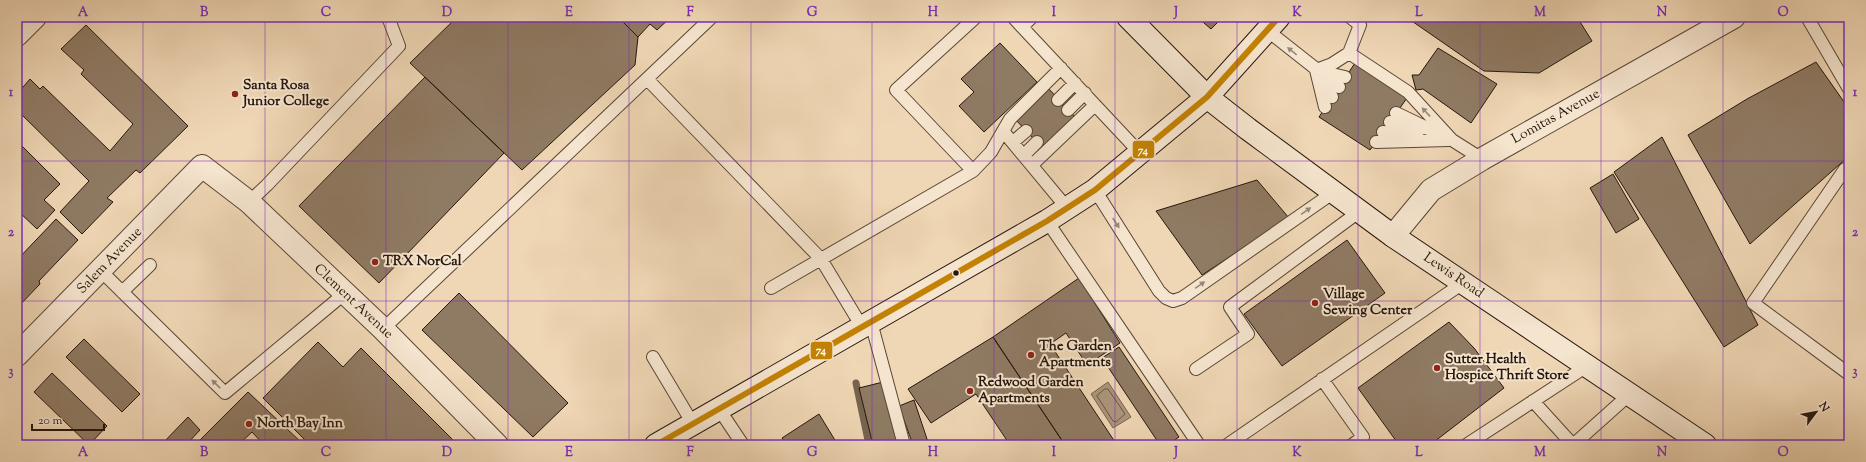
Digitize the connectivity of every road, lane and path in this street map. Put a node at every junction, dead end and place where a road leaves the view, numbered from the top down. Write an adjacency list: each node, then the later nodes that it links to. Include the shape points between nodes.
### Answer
1 (35, 17): 13 (main road)
2 (388, 17): 41 (lane, via 399,46)
3 (712, 17): 17 (lane)
4 (976, 17): 38 (lane, via 896,90)
5 (1013, 17): 12 (lane)
6 (1032, 17): 12 (lane)
7 (1128, 17): 21 (main road, Lewis Road)
8 (1350, 17): 14 (lane, via 1360,25)
9 (1734, 17): 34 (main road, Lomitas Avenue)
10 (1808, 17): 19 (lane)
11 (1274, 24): 16 (lane, one-way to 11); 21 (main road)
12 (1022, 26): 15 (lane)
13 (17, 35)
14 (1349, 53): 16 (lane); 28 (lane, one-way to 14, via 1408,92)
15 (1061, 68): 18 (lane); 26 (lane, via 1010,119)
16 (1316, 70): 16 (lane, via 1339,87); 24 (lane)
17 (648, 79): 46 (lane); 54 (lane)
18 (1075, 83): 20 (lane); 22 (lane)
19 (1849, 89)
20 (1085, 93): 23 (lane); 25 (lane)
21 (1207, 98): 32 (main road); 40 (main road, Lewis Road)
22 (1058, 100)
23 (1096, 105): 32 (lane); 36 (lane)
24 (1325, 108)
25 (1068, 110)
26 (1003, 131): 29 (lane); 38 (lane, via 991,152)
27 (1026, 131): 29 (lane)
28 (1452, 140): 28 (lane, via 1390,122); 31 (lane); 34 (lane)
29 (1013, 142): 33 (lane)
30 (1037, 142): 33 (lane)
31 (1376, 142)
32 (1141, 154): 39 (main road)
33 (1024, 155): 36 (lane)
34 (1482, 159): 45 (main road, Lomitas Avenue, via 1431,190)
35 (202, 166): 41 (main road, Clement Avenue); 48 (main road, Salem Avenue)
36 (1032, 166): 42 (lane)
37 (1849, 169): 59 (lane, via 1845,169 1753,304)
38 (973, 171): 46 (lane)
39 (1095, 190): 40 (lane, one-way to 40, via 1159,291 1173,301 1182,298); 42 (main road)
40 (1334, 192): 43 (main road, Lewis Road)
41 (249, 202): 52 (main road, Clement Avenue)
42 (1067, 208): 44 (main road)
43 (1360, 211): 45 (main road, Lewis Road); 58 (lane, via 1230,307 1248,334)
44 (1047, 221): 53 (main road); 70 (lane)
45 (1393, 236): 49 (main road, Lewis Road)
46 (821, 259): 50 (lane); 53 (lane)
47 (150, 264): 51 (lane)
48 (101, 271): 51 (lane); 55 (main road, Salem Avenue)
49 (1463, 283): 57 (main road, Lewis Road); 60 (lane)
50 (771, 288)
51 (122, 292): 52 (lane, one-way to 51, via 226,393)
52 (344, 294): 54 (main road, Clement Avenue)
53 (867, 325): 63 (main road); 69 (lane)
54 (384, 329): 66 (main road, Clement Avenue)
55 (17, 355)
56 (653, 357): 64 (lane)
57 (1587, 366): 61 (main road, Lewis Road); 62 (lane)
58 (1196, 369)
59 (1849, 374)
60 (1322, 379): 71 (lane); 72 (lane, via 1363,437)
61 (1630, 394): 62 (lane, via 1573,445); 65 (main road, Lewis Road)
62 (1533, 401): 73 (lane)
63 (720, 409): 64 (main road); 68 (lane)
64 (693, 424): 67 (main road)
65 (1693, 442)
66 (497, 445)
67 (656, 445)
68 (743, 445)
69 (904, 445)
70 (1199, 445)
71 (1227, 445)
72 (1352, 445)
73 (1466, 445)

